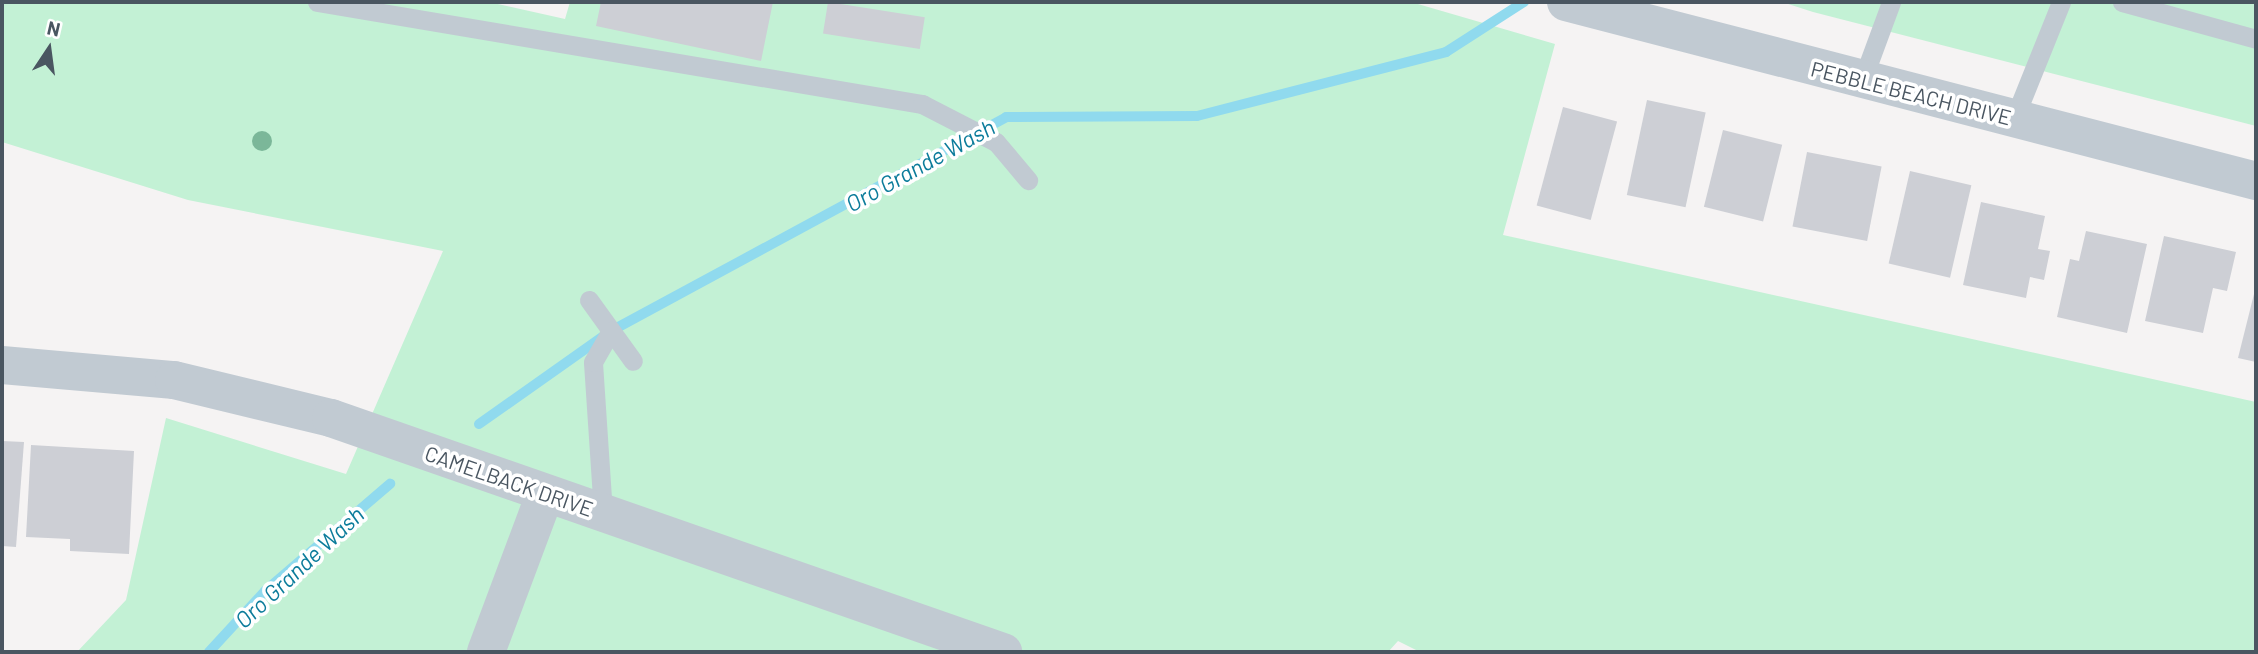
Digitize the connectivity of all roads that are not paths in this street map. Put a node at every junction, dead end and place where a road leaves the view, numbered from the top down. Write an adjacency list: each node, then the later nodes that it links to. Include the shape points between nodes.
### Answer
1 (317, 2): 9 (lane, via 922,104 996,142)
2 (1566, 2): 7 (street, PEBBLE BEACH DRIVE)
3 (1891, 2): 7 (lane)
4 (2061, 2): 8 (lane)
5 (2122, 2): 6 (lane)
6 (2256, 40)
7 (1862, 81): 8 (street, PEBBLE BEACH DRIVE)
8 (2014, 119): 10 (street, PEBBLE BEACH DRIVE)
9 (1028, 180)
10 (2256, 181)
11 (589, 300): 12 (lane)
12 (611, 331): 13 (lane); 16 (lane, via 593,362)
13 (633, 361)
14 (2, 365): 15 (street, CAMELBACK DRIVE, via 174,380 331,418)
15 (545, 494): 16 (street, CAMELBACK DRIVE); 17 (street)
16 (603, 513): 18 (street, CAMELBACK DRIVE)
17 (486, 652)
18 (1003, 652)

